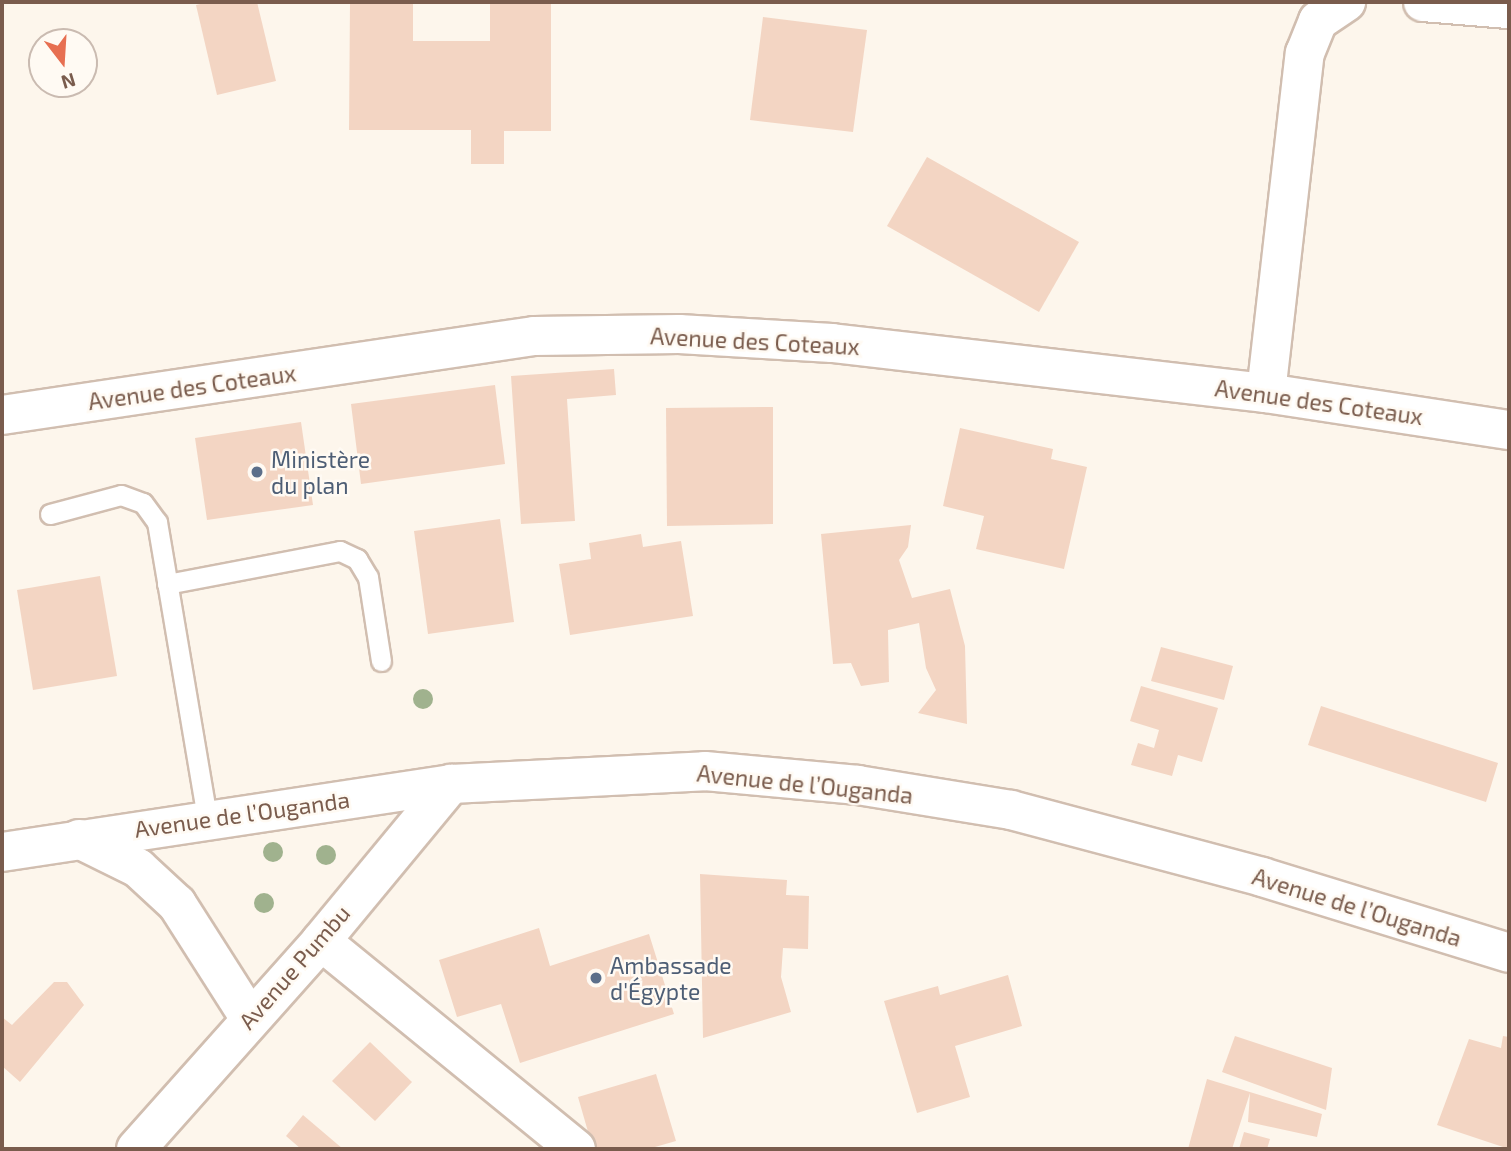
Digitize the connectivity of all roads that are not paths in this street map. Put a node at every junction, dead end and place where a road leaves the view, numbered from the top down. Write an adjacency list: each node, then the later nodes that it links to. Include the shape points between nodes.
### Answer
1 (1346, 2): 4 (street, via 1318,21 1305,53)
2 (1423, 2): 3 (street)
3 (1509, 9)
4 (1266, 393): 5 (street, Avenue des Coteaux, via 832,343 679,334 534,336); 6 (street, Avenue des Coteaux)
5 (2, 415)
6 (1509, 430)
7 (50, 514): 8 (lane, via 121,495 143,503 157,522)
8 (167, 584): 9 (lane, via 340,551 357,559 368,577); 11 (lane)
9 (381, 661)
10 (451, 783): 11 (street, Avenue de l’Ouganda); 14 (street, Avenue Pumbu); 15 (street, Avenue de l’Ouganda, via 705,771 858,785 1011,810 1262,877)
11 (207, 819): 12 (street, Avenue de l’Ouganda)
12 (79, 839): 13 (street, Avenue de l’Ouganda); 16 (street, via 138,868 177,904)
13 (2, 852)
14 (321, 941): 16 (street, Avenue Pumbu); 18 (street)
15 (1509, 953)
16 (249, 1017): 17 (street, Avenue Pumbu)
17 (136, 1149)
18 (576, 1149)

